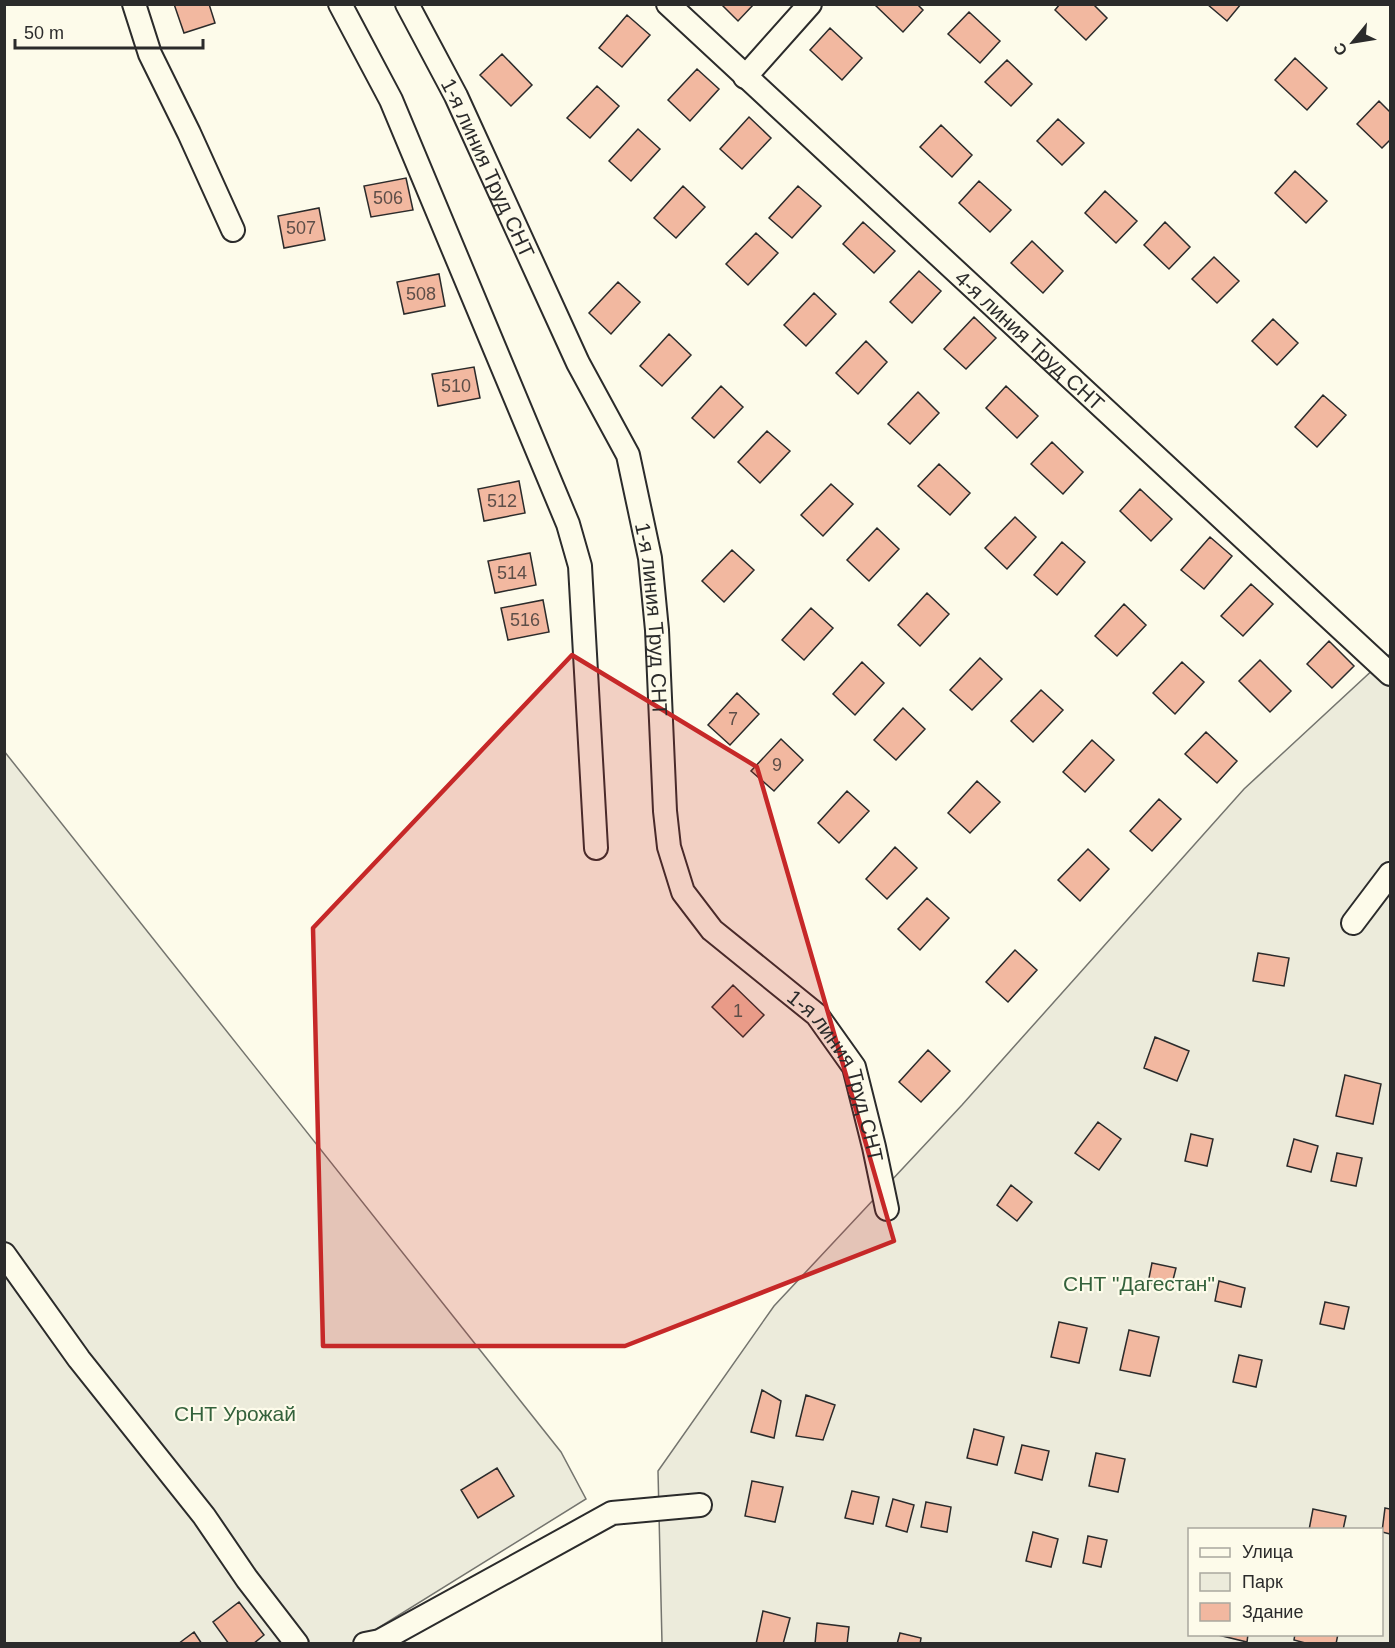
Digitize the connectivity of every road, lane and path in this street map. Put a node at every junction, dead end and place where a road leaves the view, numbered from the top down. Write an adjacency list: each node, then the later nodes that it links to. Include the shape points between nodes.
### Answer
1 (134, 4): 7 (street, via 150,54)
2 (340, 4): 9 (street, via 391,100 568,524 580,566)
3 (407, 4): 12 (street, 1-я линия Труд СНТ, via 456,96 578,363 628,455 650,558 665,811 669,847 683,892 712,930 817,1015 854,1067)
4 (668, 4): 6 (street, 4-я линия Труд СНТ)
5 (810, 4): 6 (street)
6 (745, 77): 8 (street, 4-я линия Труд СНТ)
7 (233, 230)
8 (1390, 674)
9 (596, 848)
10 (1390, 874): 11 (street)
11 (1353, 923)
12 (887, 1209)
13 (4, 1254): 15 (street, via 79,1359 204,1516)
14 (700, 1505): 16 (street, via 612,1513 380,1641)
15 (297, 1644)
16 (365, 1644)

